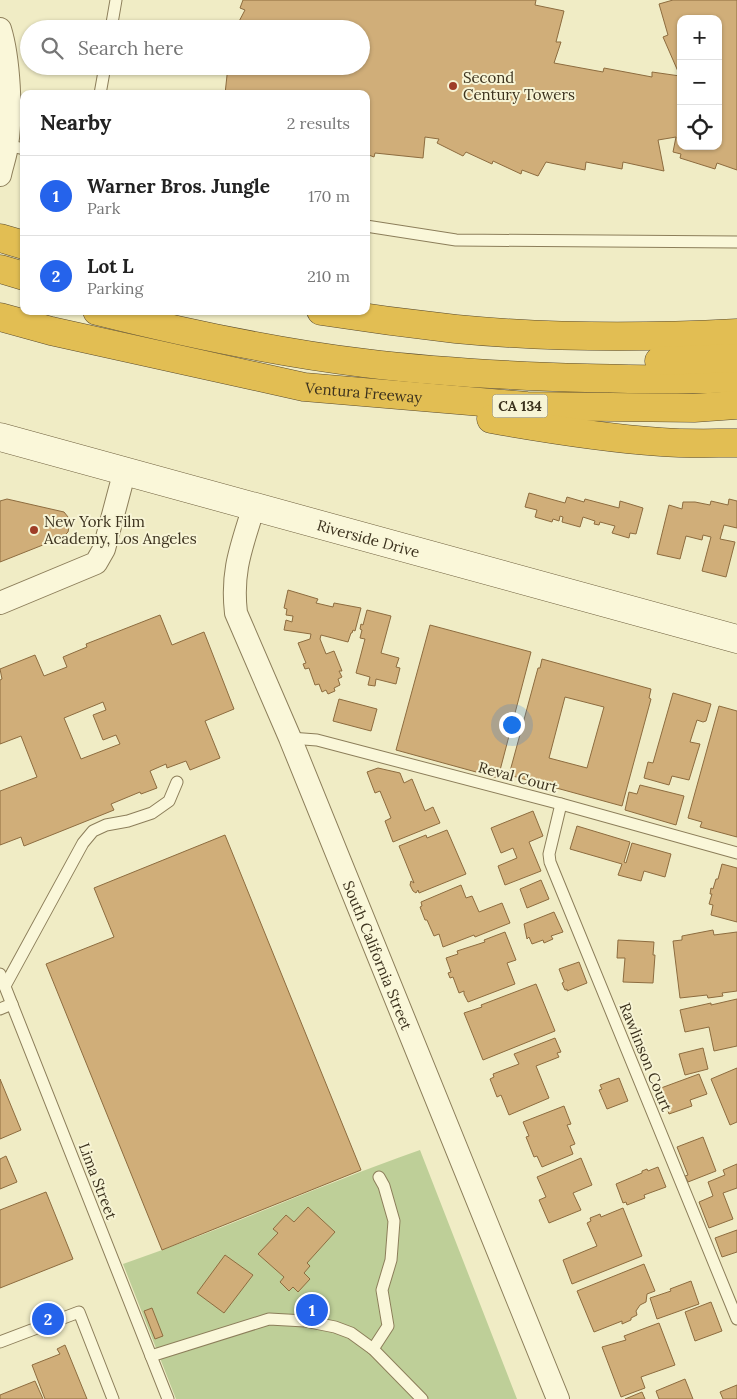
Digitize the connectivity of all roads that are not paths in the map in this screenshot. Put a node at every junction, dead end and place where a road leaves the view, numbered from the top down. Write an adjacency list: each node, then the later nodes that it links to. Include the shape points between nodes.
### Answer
1 (116, 0): 2 (lane)
2 (113, 20)
3 (0, 29): 6 (street, via 5,45)
4 (103, 75): 5 (lane)
5 (101, 90)
6 (15, 147): 7 (street)
7 (0, 175)
8 (370, 227): 10 (lane, via 456,240)
9 (0, 238): 11 (highway)
10 (737, 242)
11 (20, 244)
12 (0, 269): 13 (highway)
13 (20, 275)
14 (0, 287): 15 (highway)
15 (20, 292)
16 (113, 315): 22 (highway, via 263,348 364,363 518,376)
17 (183, 315): 21 (highway, via 322,341 446,356 694,361)
18 (351, 315): 20 (highway, via 457,329 543,334)
19 (0, 317): 23 (highway, Ventura Freeway / CA 134)
20 (737, 333)
21 (737, 358)
22 (737, 378)
23 (304, 387): 24 (highway, Ventura Freeway / CA 134, via 527,406 694,408); 26 (highway, via 605,437)
24 (737, 405)
25 (0, 437): 27 (main road, Riverside Drive)
26 (737, 443)
27 (125, 470): 28 (main road, Riverside Drive); 29 (street, via 106,543 96,563)
28 (254, 506): 30 (main road, Riverside Drive); 31 (street, South California Street, via 236,564 236,613)
29 (0, 603)
30 (737, 638)
31 (290, 738): 33 (lane, Reval Court, via 317,740); 47 (street, South California Street)
32 (177, 782): 36 (lane, via 169,801 152,813 93,831 83,843)
33 (561, 804): 34 (lane, Reval Court); 40 (lane, Rawlinson Court, via 550,862)
34 (737, 853)
35 (0, 974): 36 (lane, Lima Street)
36 (5, 986): 37 (lane, Lima Street)
37 (12, 1004): 38 (lane); 43 (lane, Lima Street)
38 (0, 1008)
39 (379, 1177): 42 (lane, via 394,1221 391,1260 382,1290 388,1326)
40 (737, 1319)
41 (0, 1342): 45 (lane, via 79,1312)
42 (373, 1348): 43 (lane, via 335,1327 269,1319); 44 (lane)
43 (152, 1356): 46 (lane, Lima Street)
44 (418, 1398)
45 (113, 1399)
46 (168, 1399)
47 (558, 1399)

